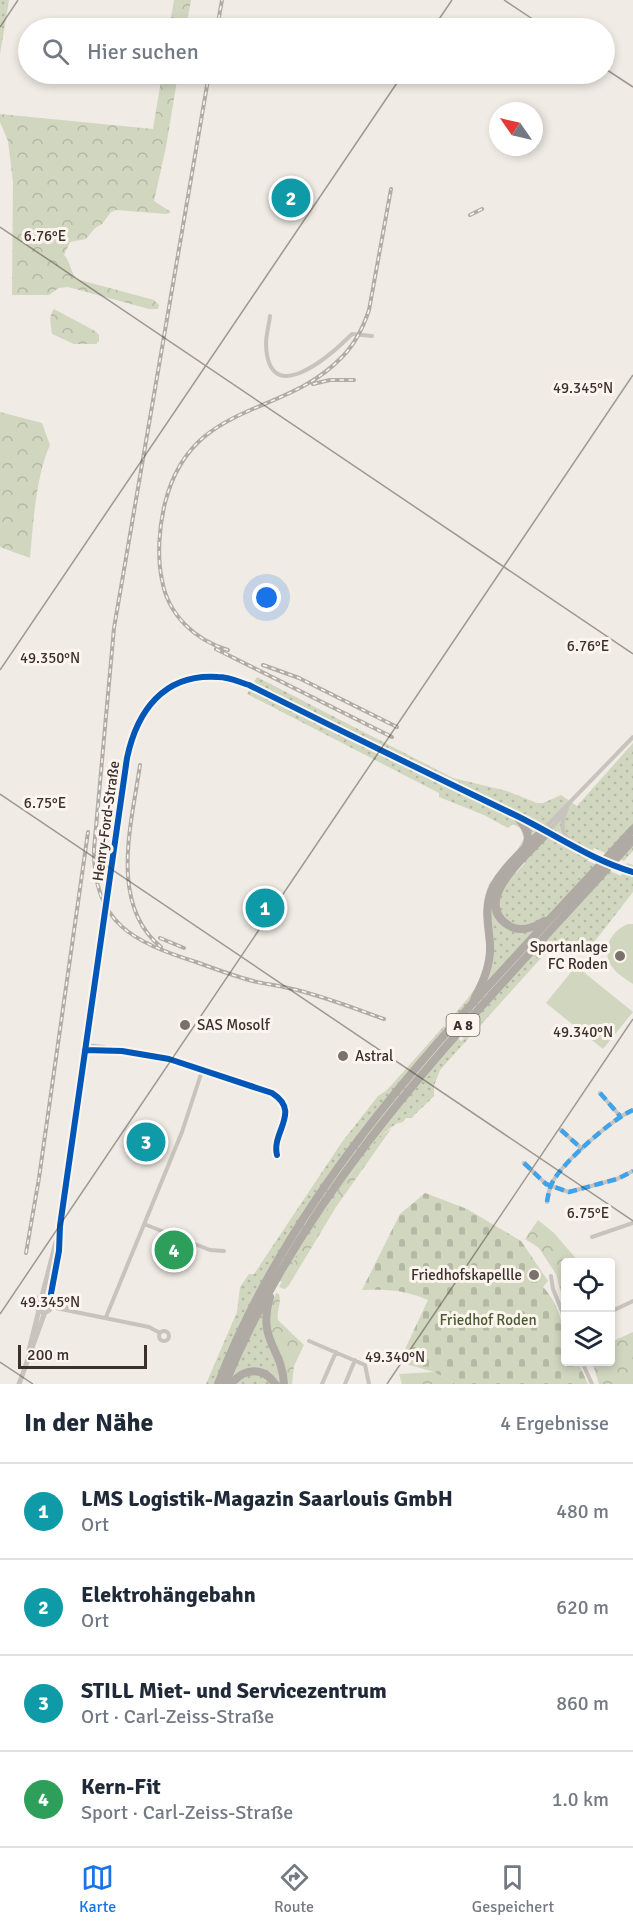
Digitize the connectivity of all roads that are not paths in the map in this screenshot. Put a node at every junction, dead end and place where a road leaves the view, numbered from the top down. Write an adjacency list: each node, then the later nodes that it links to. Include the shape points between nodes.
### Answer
1 (270, 316): 2 (street, via 266,344 270,364 279,375 291,377 312,367 352,334)
2 (372, 336)
3 (633, 736): 4 (street)
4 (567, 807): 5 (street); 8 (street)
5 (564, 813): 8 (street); 10 (street, via 562,831)
6 (514, 814): 8 (street, Henry-Ford-Straße); 11 (highway, via 527,833); 16 (street, Henry-Ford-Straße, via 249,685 208,676 171,687 148,707 132,736)
7 (633, 829): 14 (highway, A 8)
8 (546, 830): 10 (street, Henry-Ford-Straße); 11 (highway)
9 (633, 840): 34 (highway, A 8, via 418,1078 346,1170)
10 (577, 847): 13 (street, Henry-Ford-Straße, bridge)
11 (521, 856): 12 (highway)
12 (511, 868): 14 (highway, via 495,900 498,914 507,924 528,929); 15 (highway, via 497,880 489,897 490,956 486,975)
13 (633, 872)
14 (555, 914): 15 (highway, A 8)
15 (470, 1006): 34 (highway, A 8, via 358,1142 317,1200)
16 (86, 1048): 17 (street, via 104,1047 169,1059); 30 (street, Henry-Ford-Straße)
17 (202, 1071): 23 (street, via 269,1091 280,1099 286,1113); 29 (street)
18 (600, 1093): 20 (street)
19 (633, 1110): 20 (street)
20 (620, 1116): 22 (street)
21 (561, 1130): 22 (street)
22 (582, 1149): 26 (street)
23 (277, 1155)
24 (524, 1163): 26 (street)
25 (633, 1171): 26 (street, via 574,1191)
26 (551, 1186): 27 (street)
27 (547, 1202)
28 (633, 1223): 31 (street)
29 (144, 1224): 32 (street, via 210,1250); 42 (street)
30 (60, 1226): 36 (street, Henry-Ford-Straße); 38 (street, Henry-Ford-Straße)
31 (592, 1237)
32 (224, 1251)
33 (551, 1276): 41 (street)
34 (275, 1278): 35 (highway, A 8)
35 (267, 1294): 49 (highway, A 8); 50 (highway, A 8); 53 (highway, via 267,1332)
36 (42, 1296): 38 (street); 40 (street, Henry-Ford-Straße, via 36,1301)
37 (633, 1301): 39 (street)
38 (51, 1302): 40 (street); 42 (street)
39 (615, 1310)
40 (42, 1311): 48 (street)
41 (562, 1312)
42 (106, 1317): 43 (street)
43 (160, 1333)
44 (309, 1341): 45 (street)
45 (336, 1352): 46 (street); 54 (street)
46 (355, 1360): 55 (street); 56 (street, via 366,1366)
47 (584, 1366): 57 (street)
48 (19, 1384)
49 (218, 1384)
50 (225, 1384)
51 (231, 1384): 52 (highway, via 243,1373 255,1371 266,1374)
52 (275, 1384)
53 (284, 1384)
54 (322, 1384)
55 (345, 1384)
56 (369, 1384)
57 (592, 1384)

